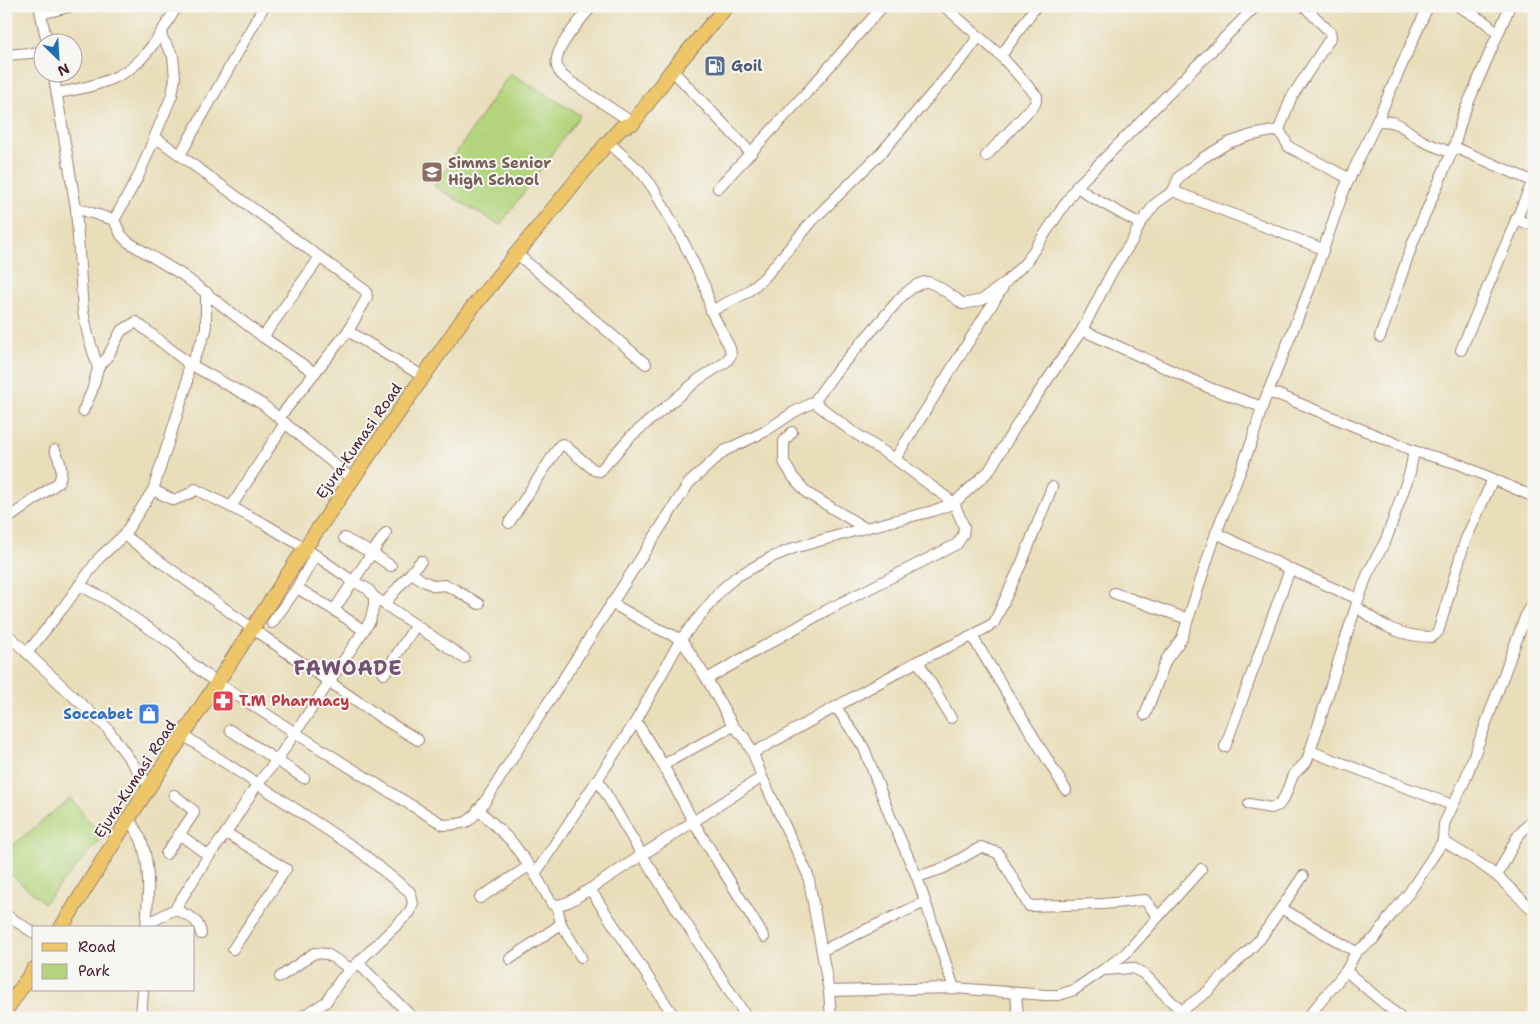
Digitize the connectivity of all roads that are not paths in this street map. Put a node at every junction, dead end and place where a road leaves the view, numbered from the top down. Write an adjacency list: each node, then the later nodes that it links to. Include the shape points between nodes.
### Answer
1 (73, 6): 14 (street)
2 (177, 6): 17 (street)
3 (264, 6): 32 (street)
4 (592, 6): 26 (street, via 563,43 557,58 559,72)
5 (727, 6): 22 (main road, Ejura-Kumasi Road)
6 (883, 6): 31 (street)
7 (944, 6): 18 (street)
8 (1036, 6): 21 (street)
9 (1256, 6): 36 (street)
10 (1304, 6): 27 (street, via 1330,32 1331,37 1291,98)
11 (1428, 6): 25 (street)
12 (1458, 6): 16 (street)
13 (1510, 6): 16 (street)
14 (40, 10): 15 (street)
15 (45, 32)
16 (1498, 33): 30 (street, via 1463,115)
17 (160, 34): 24 (street, via 139,62 122,73 92,86); 28 (street, via 172,56 175,78 172,95)
18 (979, 36): 21 (street); 49 (street, via 882,152 814,220 764,278 746,293)
19 (32, 53): 20 (street)
20 (6, 55)
21 (1001, 56): 33 (street, via 1037,96 1035,104)
22 (672, 70): 26 (main road, Ejura-Kumasi Road); 31 (street)
23 (54, 82): 24 (street)
24 (56, 93): 39 (street)
25 (1377, 121): 30 (street, via 1404,126 1420,139); 34 (street)
26 (633, 123): 29 (main road, Ejura-Kumasi Road, via 622,127)
27 (1279, 130): 34 (street, via 1289,147); 38 (street, via 1228,143 1179,177)
28 (155, 137): 32 (street); 41 (street)
29 (608, 142): 45 (main road, Ejura-Kumasi Road); 49 (street, via 641,172 653,188 697,270)
30 (1453, 150): 35 (street); 53 (street, via 1414,242)
31 (751, 153): 37 (street)
32 (180, 155): 46 (street)
33 (986, 156)
34 (1350, 179): 44 (street)
35 (1533, 180): 40 (street)
36 (1077, 186): 42 (street); 47 (street, via 1026,262)
37 (718, 188)
38 (1173, 191): 42 (street, via 1155,204); 44 (street)
39 (76, 208): 41 (street); 57 (street, via 83,311)
40 (1516, 219): 43 (street); 54 (street)
41 (114, 220): 48 (street, via 128,242)
42 (1140, 224): 50 (street)
43 (1534, 226)
44 (1323, 249): 60 (street)
45 (516, 253): 56 (street); 59 (main road, Ejura-Kumasi Road, via 463,319)
46 (320, 257): 51 (street, via 366,291 365,301); 52 (street)
47 (1006, 282): 61 (street, via 982,300 963,304 929,282 914,287 903,295 834,374); 68 (street)
48 (206, 292): 52 (street); 55 (street, via 206,331)
49 (711, 311): 77 (street, via 730,348 731,355 726,362 699,379 630,437 600,470 594,470 560,445)
50 (1082, 330): 62 (street, via 1212,389); 74 (street, via 989,471)
51 (348, 331): 58 (street); 59 (street)
52 (263, 337): 58 (street)
53 (1380, 337)
54 (1461, 350)
55 (189, 364): 57 (street, via 136,322 120,331 107,358); 64 (street, via 262,404); 72 (street, via 187,384)
56 (646, 364)
57 (98, 368): 63 (street)
58 (315, 374): 64 (street)
59 (424, 377): 69 (main road, Ejura-Kumasi Road)
60 (1269, 392): 62 (street); 67 (street)
61 (814, 402): 68 (street); 96 (street, via 724,451 689,483)
62 (1262, 407): 80 (street)
63 (83, 411)
64 (282, 421): 69 (street); 75 (street)
65 (792, 432): 78 (street, via 784,441 784,462 793,477 807,493)
66 (55, 450): 76 (street, via 62,468 59,482)
67 (1414, 451): 70 (street, via 1459,464); 95 (street, via 1386,540)
68 (895, 459): 74 (street)
69 (352, 479): 83 (main road, Ejura-Kumasi Road)
70 (1493, 479): 73 (street); 95 (street, via 1465,541 1438,632 1432,637 1421,637 1389,629 1373,620)
71 (1052, 487): 106 (street, via 994,623)
72 (153, 490): 75 (street, via 174,500 195,489); 81 (street)
73 (1534, 497)
74 (954, 503): 78 (street); 112 (street, via 964,527 957,544 828,610)
75 (231, 507): 83 (street)
76 (6, 520)
77 (509, 523)
78 (865, 528): 107 (street, via 794,548 736,577 722,589)
79 (386, 533): 84 (street)
80 (1216, 533): 87 (street); 100 (street)
81 (124, 535): 90 (street, via 99,558); 103 (street)
82 (344, 538): 84 (street)
83 (310, 551): 89 (street); 91 (street); 103 (main road, Ejura-Kumasi Road)
84 (372, 553): 86 (street); 89 (street)
85 (421, 561): 88 (street)
86 (391, 566)
87 (1290, 569): 95 (street); 124 (street)
88 (412, 573): 97 (street); 98 (street, via 435,586 454,589)
89 (354, 582): 93 (street, via 368,589); 99 (street)
90 (79, 585): 108 (street); 114 (street, via 106,599 174,646)
91 (297, 588): 99 (street); 101 (street)
92 (1114, 593): 100 (street)
93 (374, 597): 97 (street); 104 (street, via 370,620)
94 (1534, 600): 137 (street, via 1465,780)
95 (1357, 602): 125 (street)
96 (610, 603): 107 (street); 138 (street)
97 (384, 604): 102 (street)
98 (478, 604)
99 (334, 610): 104 (street)
100 (1188, 619): 116 (street, via 1182,638 1166,660)
101 (272, 623)
102 (416, 625): 109 (street); 111 (street)
103 (253, 628): 113 (street); 114 (main road, Ejura-Kumasi Road)
104 (363, 630): 113 (street)
105 (6, 633): 108 (street)
106 (972, 636): 110 (street); 134 (street)
107 (681, 639): 112 (street); 118 (street)
108 (28, 653): 133 (street, via 107,728)
109 (464, 658)
110 (918, 661): 115 (street); 117 (street)
111 (384, 674)
112 (707, 679): 119 (street)
113 (330, 680): 121 (street); 123 (street)
114 (218, 682): 121 (street); 122 (main road, Ejura-Kumasi Road)
115 (836, 706): 126 (street); 152 (street, via 864,748)
116 (1145, 715)
117 (951, 718)
118 (636, 722): 128 (street); 131 (street)
119 (733, 726): 126 (street); 128 (street)
120 (230, 730): 127 (street)
121 (295, 733): 127 (street); 138 (street, via 444,825 469,820)
122 (183, 735): 132 (street); 133 (main road, Ejura-Kumasi Road)
123 (418, 740)
124 (1226, 747)
125 (1310, 751): 136 (street, via 1307,761 1293,775 1285,796 1278,804 1271,808); 137 (street)
126 (753, 753): 130 (street)
127 (277, 760): 129 (street); 132 (street)
128 (663, 765): 141 (street)
129 (304, 778)
130 (762, 778): 141 (street); 169 (street, via 808,875)
131 (598, 780): 146 (street); 149 (street)
132 (258, 783): 142 (street); 173 (street, via 358,850 410,892 413,903 410,912)
133 (149, 786): 139 (main road, Ejura-Kumasi Road)
134 (1066, 790)
135 (174, 795): 143 (street, via 194,811)
136 (1249, 804)
137 (1452, 804): 144 (street, via 1444,824)
138 (478, 809): 149 (street, via 512,842)
139 (129, 818): 163 (main road, Ejura-Kumasi Road); 164 (street, via 141,840 146,860 149,902)
140 (1534, 818): 151 (street, via 1518,837)
141 (694, 823): 146 (street); 167 (street)
142 (226, 833): 147 (street); 168 (street, via 286,870)
143 (179, 834): 145 (street); 147 (street)
144 (1443, 841): 151 (street); 170 (street, via 1375,938)
145 (166, 854)
146 (642, 855): 153 (street); 188 (street)
147 (209, 856): 158 (street)
148 (1201, 869): 161 (street)
149 (532, 870): 154 (street); 156 (street, via 552,904)
150 (1303, 876): 157 (street)
151 (1497, 876): 159 (street)
152 (917, 877): 155 (street); 161 (street, via 944,868 982,847 998,854 1028,906 1145,900)
153 (590, 889): 156 (street); 184 (street)
154 (480, 898)
155 (925, 902): 169 (street); 178 (street)
156 (557, 906): 162 (street)
157 (1281, 908): 170 (street); 183 (street, via 1260,938)
158 (175, 909): 164 (street); 166 (street, via 196,920)
159 (1534, 911)
160 (6, 915): 165 (street)
161 (1158, 917): 174 (street, via 1125,954)
162 (561, 924): 171 (street); 172 (street)
163 (61, 926)
164 (146, 926)
165 (32, 932)
166 (200, 934)
167 (764, 937)
168 (234, 948)
169 (822, 950): 179 (street)
170 (1356, 952): 175 (street)
171 (581, 956)
172 (510, 959)
173 (355, 966): 177 (street, via 327,954 314,953); 186 (street, via 341,979 326,1002); 187 (street)
174 (1103, 970): 181 (street, via 1074,990 1059,995); 183 (street, via 1133,968 1144,974)
175 (1346, 971): 191 (street); 192 (street)
176 (32, 972): 182 (main road)
177 (280, 977)
178 (954, 988): 179 (street); 181 (street)
179 (829, 991): 189 (street)
180 (143, 992): 185 (street)
181 (1016, 993): 190 (street)
182 (9, 1001)
183 (1182, 1015)
184 (671, 1016)
185 (141, 1018)
186 (300, 1018)
187 (413, 1018)
188 (747, 1018)
189 (831, 1018)
190 (1018, 1018)
191 (1307, 1018)
192 (1401, 1018)

